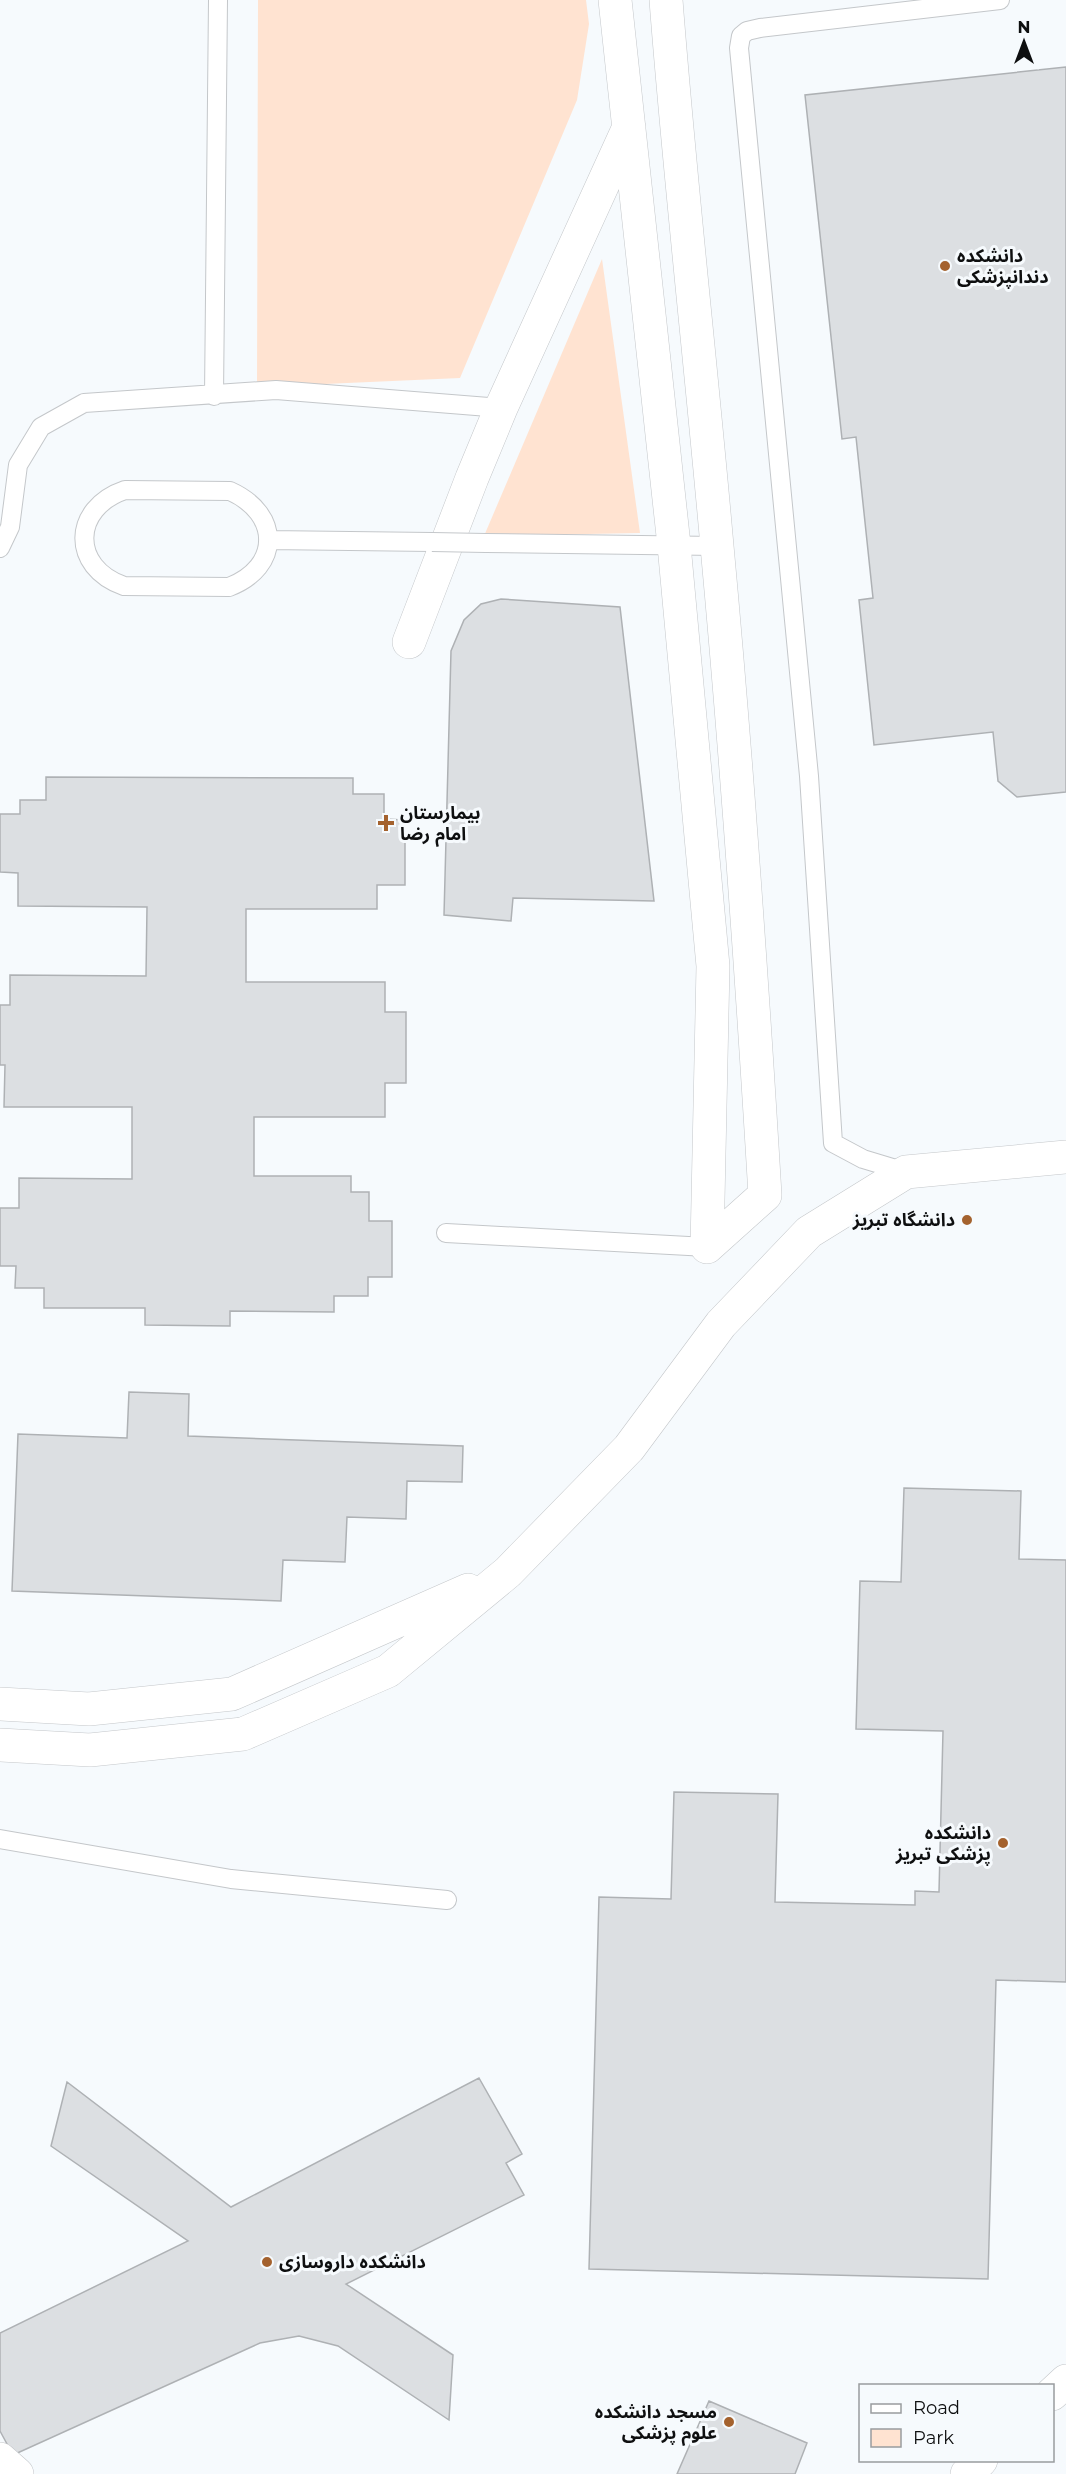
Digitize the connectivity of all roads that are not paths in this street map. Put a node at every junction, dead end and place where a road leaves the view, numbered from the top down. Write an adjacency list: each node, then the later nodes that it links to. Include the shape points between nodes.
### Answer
1 (218, 0): 7 (lane)
2 (615, 0): 6 (street)
3 (666, 0): 5 (street)
4 (1000, 0): 15 (lane, via 760,28 741,36 739,48 809,776 833,1143 863,1159)
5 (675, 122): 6 (street); 11 (street)
6 (630, 126): 8 (street); 10 (street)
7 (214, 396): 8 (lane, via 276,390); 12 (lane, via 84,403 41,427 18,465 10,527)
8 (501, 408): 13 (street)
9 (268, 540): 9 (lane, via 258,509 230,491 125,490 99,504 85,530 89,560 110,581 124,586 229,587 257,571); 10 (lane, bridge)
10 (674, 545): 11 (lane); 17 (street, via 712,966)
11 (717, 546): 17 (street, via 751,962 765,1195)
12 (0, 548)
13 (409, 642)
14 (1066, 1157): 15 (street)
15 (906, 1172): 18 (street, via 809,1232 721,1324 629,1448)
16 (446, 1233): 17 (lane)
17 (707, 1247)
18 (508, 1572): 19 (street, via 232,1694 89,1709); 20 (street, via 388,1671 243,1734 90,1750)
19 (0, 1704)
20 (0, 1745)
21 (0, 1839): 22 (lane, via 231,1879)
22 (447, 1900)
23 (1066, 2381): 24 (street)
24 (1054, 2393)
25 (0, 2459): 27 (street)
26 (979, 2462): 28 (street)
27 (17, 2474)
28 (967, 2474)

